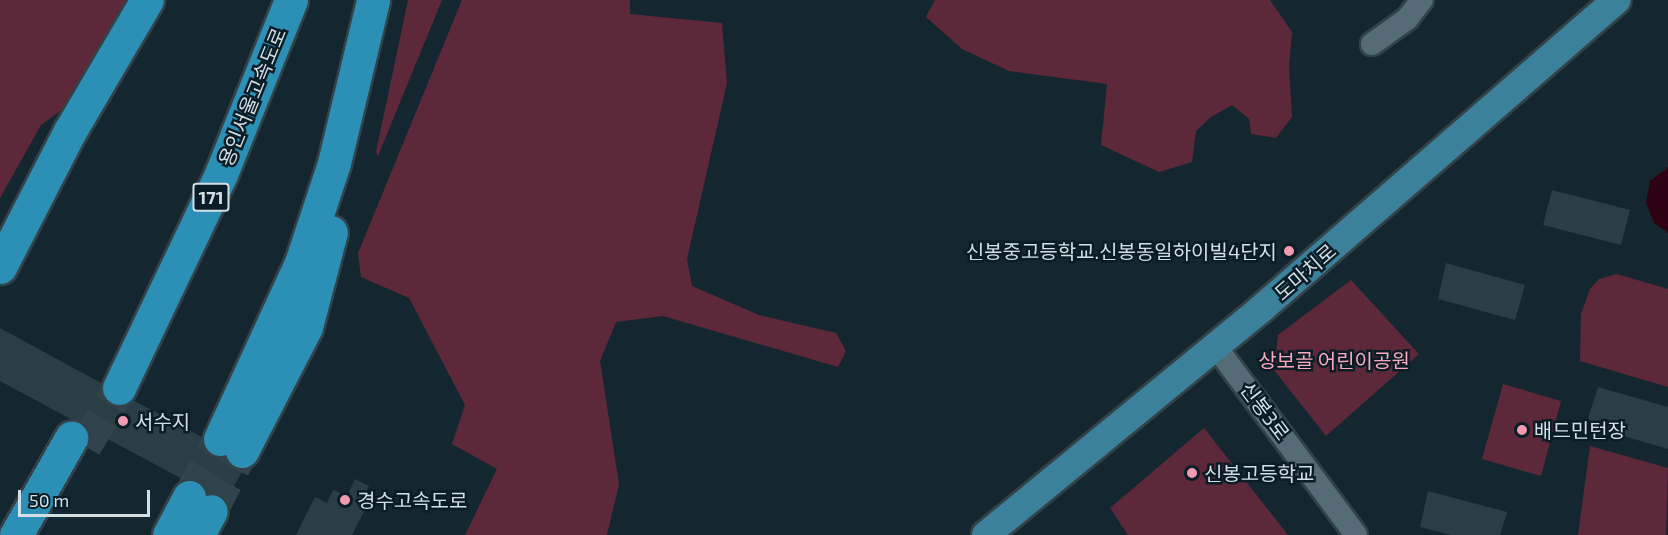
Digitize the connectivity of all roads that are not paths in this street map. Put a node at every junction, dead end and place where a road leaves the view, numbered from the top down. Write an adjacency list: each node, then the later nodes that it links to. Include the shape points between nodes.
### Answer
1 (147, 0): 8 (highway, via 70,131)
2 (274, 0): 3 (highway, 용인서울고속도로 / 171, via 111,384 221,174)
3 (291, 0)
4 (374, 0): 10 (highway, via 357,78 302,263)
5 (1422, 0): 7 (street, via 1407,19)
6 (1617, 0): 9 (main road, 도마치로)
7 (1372, 44)
8 (0, 267)
9 (1216, 347): 15 (main road, 도마치로); 16 (street, 신봉3로)
10 (231, 445)
11 (199, 514): 14 (highway)
12 (16, 535): 13 (highway, via 78,442)
13 (35, 535)
14 (169, 535)
15 (986, 535)
16 (1356, 535)

